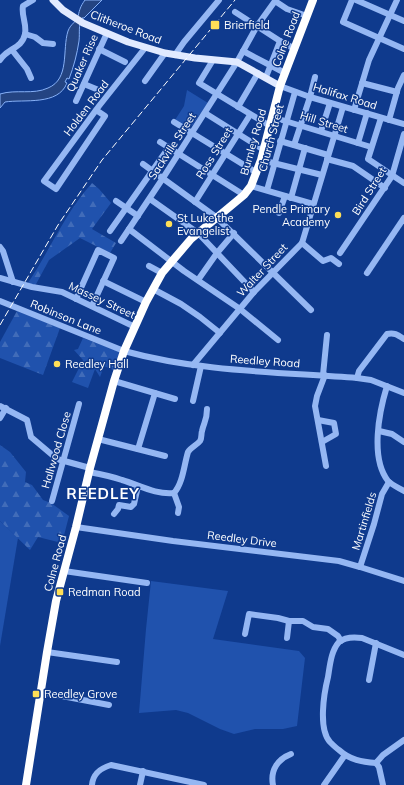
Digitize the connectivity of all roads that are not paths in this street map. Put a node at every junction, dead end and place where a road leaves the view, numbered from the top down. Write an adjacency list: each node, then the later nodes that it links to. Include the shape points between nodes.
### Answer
1 (33, 0): 14 (street, via 23,6)
2 (53, 0): 13 (main road, Clitheroe Road, via 83,23)
3 (219, 0): 26 (street)
4 (313, 0): 10 (highway, Colne Road)
5 (352, 0): 15 (street, via 343,22)
6 (356, 0): 9 (street)
7 (397, 0): 9 (street)
8 (235, 12): 12 (street)
9 (390, 15): 11 (street); 15 (street)
10 (307, 16): 12 (street, Sackville Street, via 287,9 275,1); 20 (highway, Colne Road)
11 (404, 21)
12 (257, 26): 16 (street); 23 (street, Sackville Street)
13 (107, 33): 18 (main road, Clitheroe Road); 19 (street, Quaker Rise)
14 (25, 34): 17 (street, via 35,36 43,43); 22 (street, via 19,45)
15 (379, 38): 21 (street); 38 (street)
16 (280, 41): 20 (street); 30 (street)
17 (53, 44)
18 (145, 48): 24 (main road, Clitheroe Road); 50 (street, Holden Road)
19 (99, 49): 28 (street); 39 (street, Quaker Rise)
20 (295, 49): 32 (highway, Colne Road)
21 (404, 49)
22 (12, 50): 25 (street); 36 (street)
23 (243, 51): 29 (street, Sackville Street); 30 (street)
24 (165, 53): 26 (main road, Clitheroe Road); 37 (street)
25 (1, 55)
26 (175, 55): 27 (main road, Clitheroe Road)
27 (213, 60): 29 (main road, Clitheroe Road); 44 (street, via 199,83)
28 (125, 62)
29 (237, 62): 31 (main road); 44 (street, Sackville Street)
30 (271, 67): 32 (street); 34 (street)
31 (258, 73): 34 (main road); 49 (street)
32 (285, 73): 40 (highway, Colne Road)
33 (404, 75): 43 (street)
34 (266, 77): 40 (main road)
35 (315, 77): 45 (street)
36 (31, 78)
37 (145, 81)
38 (362, 83): 43 (street); 51 (street)
39 (84, 84): 41 (street); 46 (street, Quaker Rise)
40 (280, 86): 42 (street, Halifax Road); 55 (highway, Burnley Road)
41 (102, 92)
42 (294, 92): 45 (street, Halifax Road); 58 (street, Church Street)
43 (397, 92): 57 (street)
44 (216, 95): 49 (street); 52 (street, Sackville Street)
45 (310, 97): 47 (street, Halifax Road); 61 (street)
46 (76, 101)
47 (330, 103): 48 (street, Halifax Road); 63 (street)
48 (343, 107): 51 (street, Halifax Road); 67 (street, Walter Street)
49 (238, 108): 54 (street)
50 (96, 110): 50 (street, Holden Road, via 44,181 56,189 105,116)
51 (354, 110): 53 (street, Halifax Road)
52 (204, 113): 64 (street, Sackville Street); 65 (street)
53 (367, 114): 56 (street, Halifax Road); 70 (street)
54 (250, 115): 62 (street); 65 (street, Ross Street)
55 (272, 116): 58 (street, Hill Street); 62 (highway, Burnley Road)
56 (381, 118): 57 (street, Halifax Road); 73 (street)
57 (389, 120): 60 (street, Halifax Road)
58 (286, 121): 61 (street, Hill Street); 68 (street, Church Street)
59 (174, 122): 64 (street)
60 (404, 124)
61 (301, 125): 63 (street, Hill Street); 71 (street)
62 (270, 126): 75 (highway, Burnley Road)
63 (321, 131): 67 (street, Hill Street)
64 (192, 133): 76 (street, Sackville Street); 77 (street)
65 (238, 134): 75 (street); 77 (street, Ross Street)
66 (404, 134): 87 (street, Bird Street)
67 (334, 135): 70 (street, Hill Street); 78 (street, Walter Street)
68 (280, 141): 71 (street); 80 (street, Church Street)
69 (160, 142): 72 (street)
70 (358, 143): 73 (street, Hill Street)
71 (294, 145): 74 (street)
72 (169, 147): 76 (street); 83 (street)
73 (371, 147): 87 (street, via 368,159)
74 (304, 148): 78 (street); 82 (street)
75 (264, 150): 79 (highway, Burnley Road)
76 (179, 154): 85 (street); 88 (street, Sackville Street)
77 (226, 154): 84 (street); 85 (street, Ross Street)
78 (328, 157): 86 (street, Walter Street); 91 (street, via 354,166)
79 (262, 160): 80 (street); 84 (highway, Burnley Road)
80 (275, 162): 82 (street); 92 (street, Church Street)
81 (143, 164): 83 (street)
82 (299, 168): 86 (street); 94 (street)
83 (153, 170): 88 (street); 99 (street)
84 (257, 173): 90 (highway, Burnley Road)
85 (212, 175): 93 (street); 97 (street, Ross Street)
86 (322, 175): 98 (street, Walter Street)
87 (392, 176): 89 (street); 91 (street, Bird Street)
88 (163, 178): 95 (street, Sackville Street); 97 (street)
89 (404, 184)
90 (251, 186): 92 (street); 93 (highway, Burnley Road)
91 (385, 188): 112 (street, Bird Street)
92 (267, 190): 94 (street)
93 (244, 195): 102 (highway, Burnley Road)
94 (288, 197): 98 (street); 100 (street)
95 (150, 199): 101 (street, Sackville Street); 106 (street)
96 (116, 201): 99 (street)
97 (195, 202): 102 (street)
98 (313, 204): 109 (street, Walter Street)
99 (127, 208): 101 (street); 105 (street)
100 (279, 213)
101 (138, 216): 104 (street, Sackville Street)
102 (216, 217): 106 (highway, Burnley Road); 107 (street)
103 (404, 218): 118 (street)
104 (129, 229): 108 (street, Sackville Street); 113 (street)
105 (110, 232)
106 (198, 233): 111 (street); 113 (highway, Burnley Road)
107 (234, 233): 111 (street); 116 (street)
108 (121, 241)
109 (302, 243): 114 (street, via 322,261 331,258); 116 (street, Walter Street)
110 (0, 247): 122 (street)
111 (217, 253): 120 (street); 124 (street)
112 (340, 254)
113 (171, 261): 117 (highway, Burnley Road); 120 (street)
114 (339, 264)
115 (149, 266): 117 (street)
116 (272, 271): 124 (street, Walter Street); 130 (street)
117 (162, 273): 123 (highway, Burnley Road)
118 (367, 273)
119 (0, 278): 122 (street, Massey Street)
120 (198, 280): 129 (street)
121 (103, 281): 125 (street, via 114,258 98,250); 127 (street); 128 (street)
122 (14, 282): 125 (street, Massey Street, via 57,290)
123 (152, 289): 127 (highway, Burnley Road); 132 (street, via 181,304)
124 (254, 292): 129 (street, Walter Street)
125 (76, 299): 128 (street, Massey Street)
126 (1, 301): 136 (street, Robinson Lane)
127 (146, 302): 131 (highway, Burnley Road)
128 (92, 306): 131 (street, Massey Street)
129 (240, 309): 132 (street, Walter Street); 135 (street)
130 (311, 310)
131 (135, 327): 136 (highway, Burnley Road)
132 (220, 334): 137 (street, Walter Street)
133 (327, 335): 139 (street)
134 (404, 339): 140 (street, via 397,334 387,334 359,371)
135 (278, 340)
136 (124, 351): 137 (street, Reedley Road); 141 (highway, Colne Road)
137 (193, 365): 138 (street, Reedley Road)
138 (201, 366): 139 (street, Reedley Road); 146 (street)
139 (324, 375): 140 (street, Reedley Road); 151 (street, via 315,406)
140 (357, 378): 142 (street, Reedley Road)
141 (114, 381): 143 (street); 153 (highway, Colne Road)
142 (387, 386): 144 (street, Reedley Road); 152 (street, via 381,404)
143 (155, 393): 145 (street); 156 (street)
144 (404, 393)
145 (175, 399)
146 (194, 401)
147 (79, 404): 158 (street, Hallwood Close)
148 (3, 407): 150 (street); 158 (street, via 27,420 31,437)
149 (207, 409): 164 (street, via 200,440 188,452 178,489)
150 (0, 418)
151 (318, 420): 154 (street); 154 (street, via 334,423 336,434)
152 (378, 431): 155 (street, via 392,434); 161 (street, via 380,464)
153 (98, 439): 156 (street); 160 (highway, Colne Road)
154 (322, 442): 159 (street)
155 (404, 442)
156 (138, 449): 157 (street)
157 (165, 456)
158 (63, 461): 160 (street); 165 (street, Hallwood Close)
159 (326, 466)
160 (89, 470): 162 (street); 168 (highway, Colne Road)
161 (389, 482): 163 (street); 169 (street, Martinfields, via 382,494)
162 (138, 486): 164 (street, via 168,494); 167 (street, via 134,504 131,507 119,505)
163 (404, 491)
164 (174, 493): 166 (street, via 180,507)
165 (52, 501)
166 (178, 513)
167 (114, 514)
168 (76, 527): 169 (street, Reedley Drive, via 339,561); 170 (highway, Colne Road)
169 (360, 567): 171 (street, Reedley Drive)
170 (64, 571): 172 (street); 178 (highway, Colne Road)
171 (404, 581)
172 (146, 583)
173 (289, 621): 174 (street, via 248,614); 175 (street); 176 (street, via 303,621 313,628 328,629)
174 (245, 634)
175 (287, 638)
176 (341, 641): 177 (street, via 356,637); 186 (street, via 333,653 323,711 326,735)
177 (376, 643): 179 (street); 181 (street)
178 (46, 652): 180 (street); 182 (highway, Colne Road)
179 (404, 655)
180 (117, 662)
181 (369, 680)
182 (40, 692): 183 (street); 189 (highway, Colne Road)
183 (109, 705)
184 (404, 740): 187 (street)
185 (291, 754): 193 (street, via 284,756 274,769)
186 (345, 755): 187 (street, via 357,761); 194 (street)
187 (376, 763): 195 (street)
188 (143, 771): 190 (street, via 111,765 99,770); 191 (street); 192 (street)
189 (26, 785)
190 (92, 785)
191 (140, 785)
192 (204, 785)
193 (273, 785)
194 (324, 785)
195 (383, 785)

